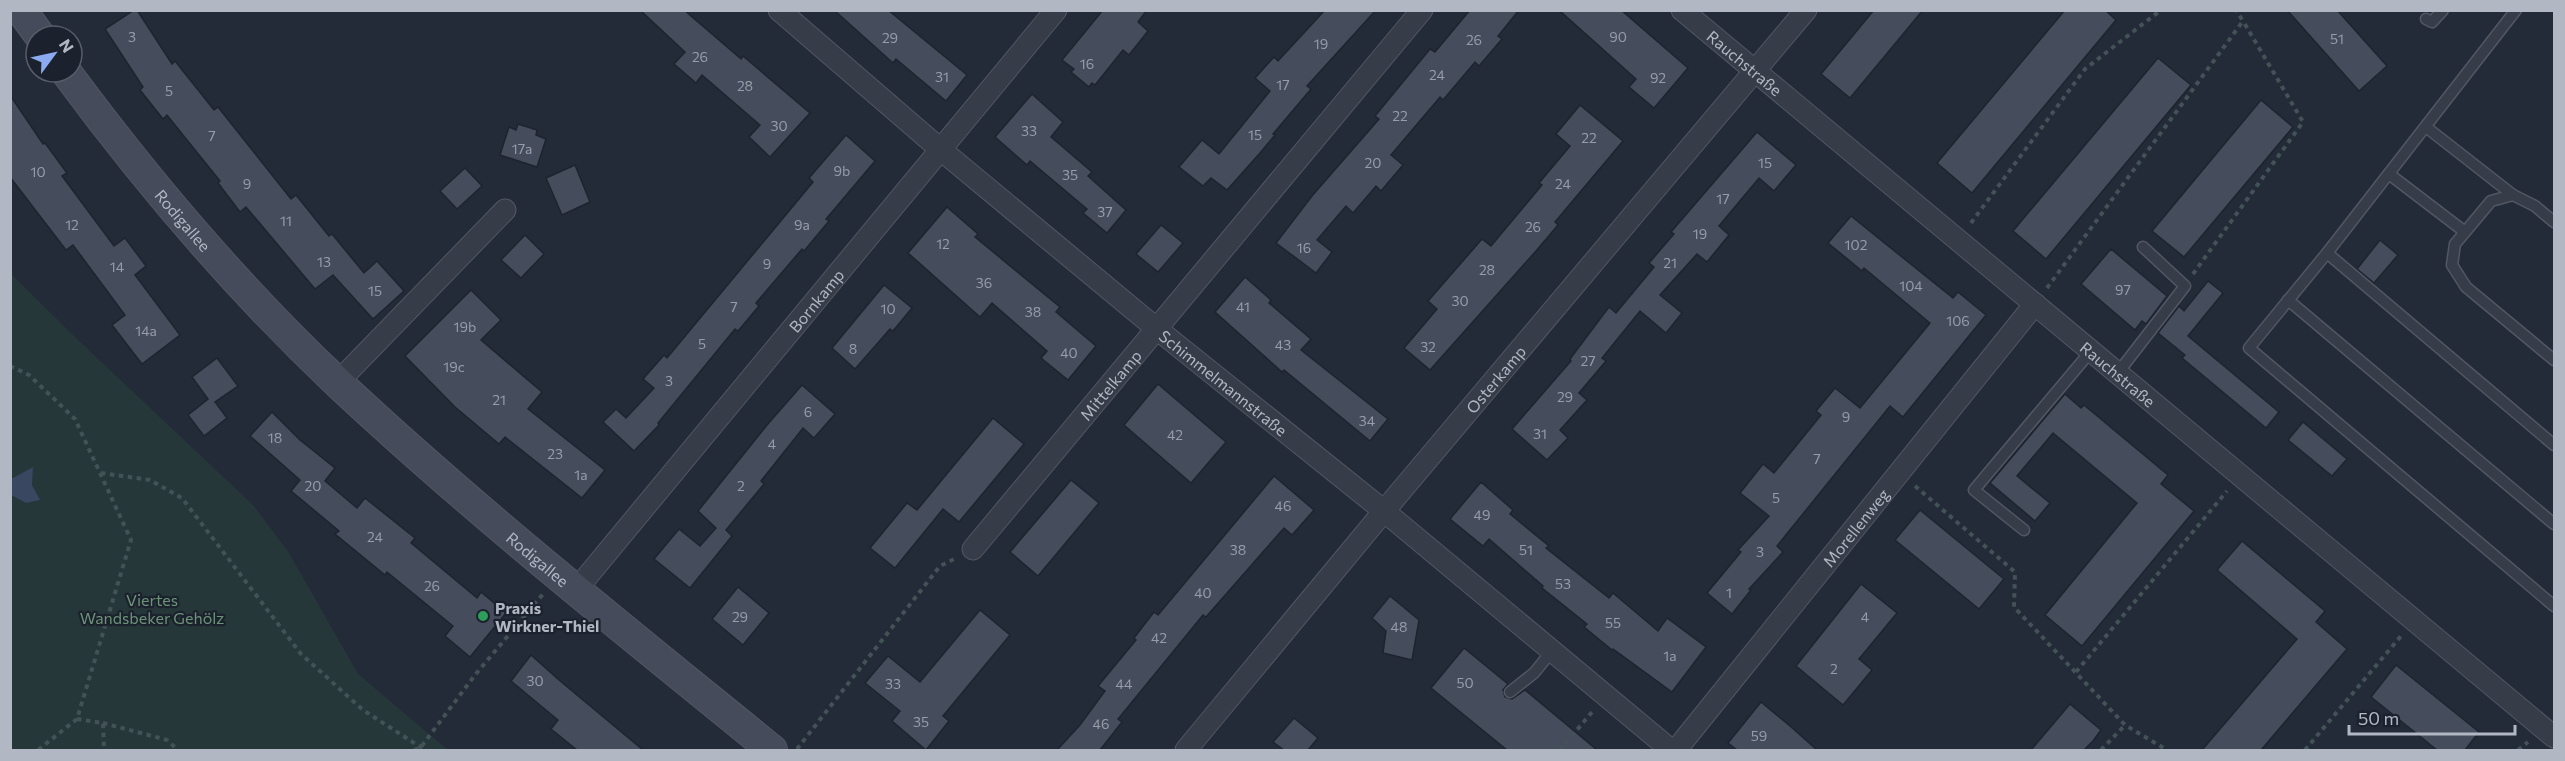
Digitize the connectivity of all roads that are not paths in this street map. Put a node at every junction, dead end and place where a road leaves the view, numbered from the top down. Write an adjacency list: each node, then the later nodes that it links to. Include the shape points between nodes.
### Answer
1 (21, 10): 10 (main road)
2 (779, 10): 14 (street, Schimmelmannstraße)
3 (1056, 10): 14 (street, Bornkamp)
4 (1422, 10): 24 (street, Mittelkamp)
5 (1682, 10): 11 (street, Rauchstraße)
6 (1806, 10): 11 (street, Osterkamp)
7 (2443, 10): 9 (lane, via 2432,22)
8 (2516, 10): 13 (lane)
9 (2426, 19)
10 (31, 24)
11 (1756, 72): 23 (street, Rauchstraße); 30 (street, Osterkamp)
12 (75, 84): 28 (main road, Rodigallee, via 204,244)
13 (2426, 126): 15 (lane); 16 (lane)
14 (940, 149): 24 (street, Schimmelmannstraße); 34 (street, Bornkamp)
15 (2389, 174): 19 (lane); 21 (lane)
16 (2513, 195): 18 (lane); 19 (lane, via 2491,201)
17 (505, 210): 28 (street)
18 (2554, 222)
19 (2465, 232): 26 (lane, via 2455,244 2452,265 2466,288)
20 (2143, 247): 27 (lane, via 2185,286)
21 (2327, 253): 22 (lane); 29 (lane)
22 (2288, 300): 31 (lane); 35 (lane, via 2249,348)
23 (2035, 304): 25 (street, Rauchstraße); 41 (street, Morellenweg)
24 (1157, 329): 30 (street, Schimmelmannstraße); 33 (street, Mittelkamp)
25 (2091, 351): 27 (street, Rauchstraße); 32 (lane, via 1974,490)
26 (2554, 360)
27 (2117, 374): 38 (street, Rauchstraße)
28 (337, 383): 34 (main road, Rodigallee)
29 (2554, 445)
30 (1384, 511): 36 (street, Schimmelmannstraße); 40 (street, Osterkamp)
31 (2554, 524)
32 (2024, 530)
33 (973, 549)
34 (568, 583): 39 (main road, Rodigallee)
35 (2554, 606)
36 (1551, 651): 37 (lane, via 1534,673); 41 (street, Schimmelmannstraße)
37 (1510, 692)
38 (2554, 737)
39 (772, 750)
40 (1186, 750)
41 (1673, 750)

